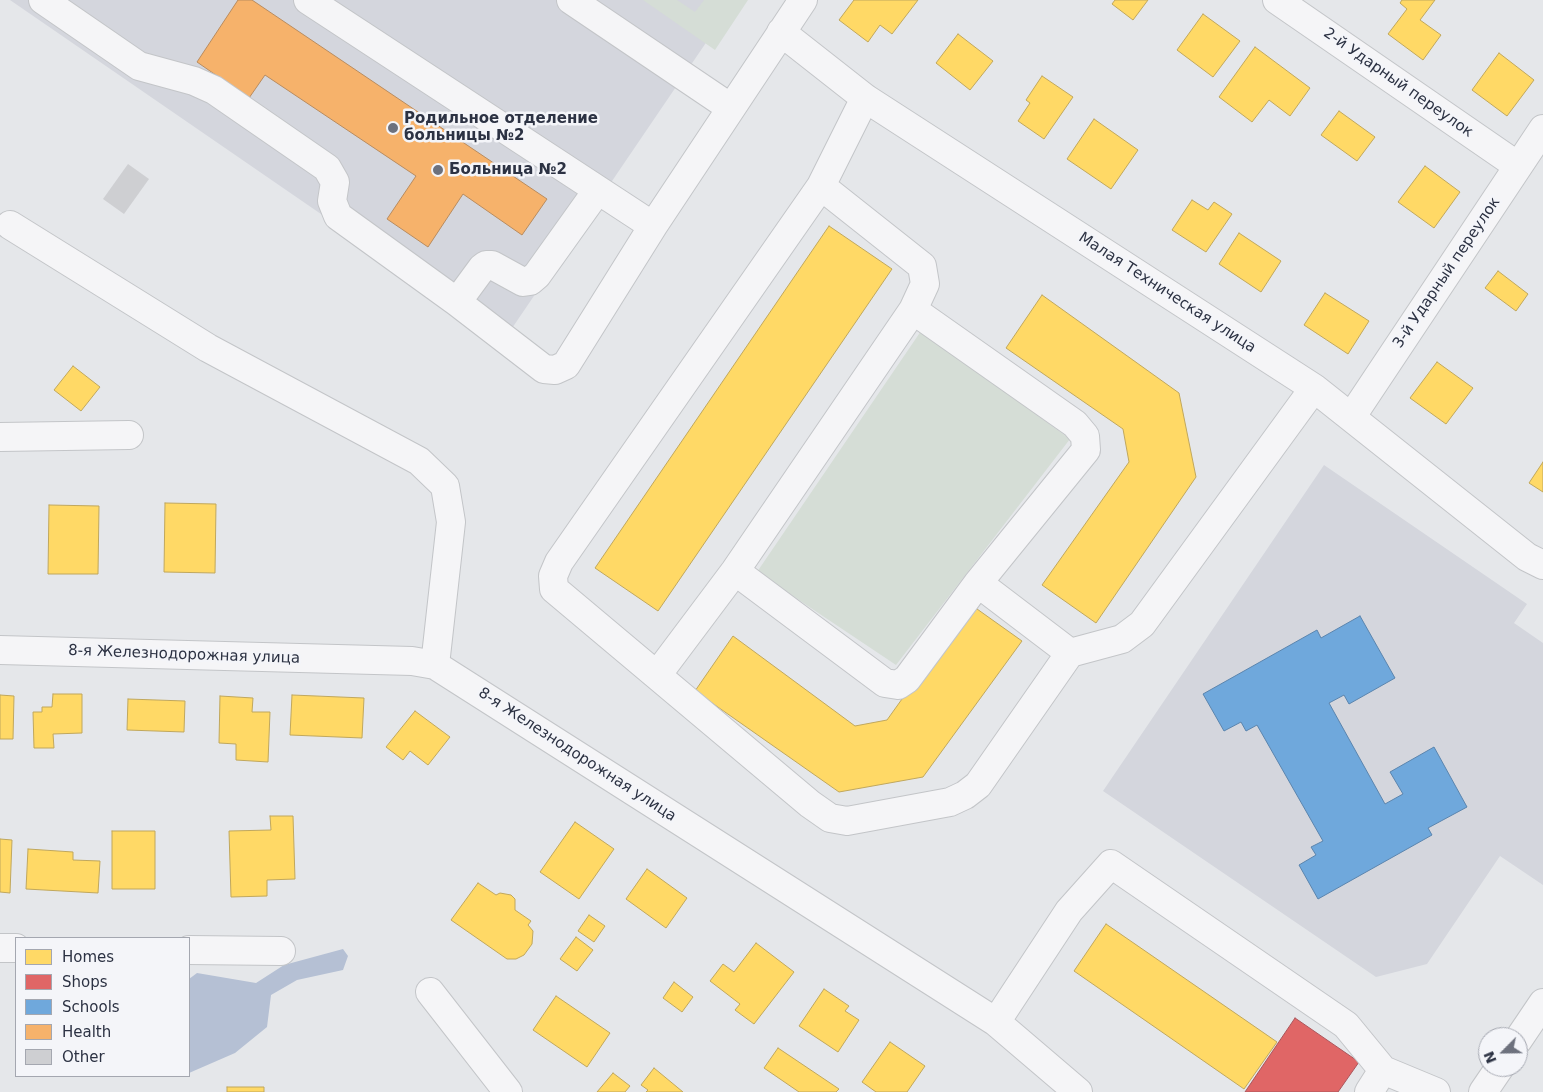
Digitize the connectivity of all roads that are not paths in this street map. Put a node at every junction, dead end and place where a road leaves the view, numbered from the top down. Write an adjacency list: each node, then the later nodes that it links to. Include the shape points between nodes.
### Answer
1 (43, 0): 15 (street, via 138,66 194,81 214,90 327,168 334,182 332,201 338,216)
2 (308, 0): 12 (street)
3 (571, 0): 8 (street)
4 (803, 0): 6 (street)
5 (1277, 0): 10 (street, 2-й Ударный переулок)
6 (781, 32): 7 (street, Малая Техническая улица); 8 (street)
7 (865, 98): 11 (street); 17 (street, Малая Техническая улица)
8 (731, 108): 14 (street)
9 (1543, 129): 10 (street, 3-й Ударный переулок)
10 (1518, 166): 18 (street, 3-й Ударный переулок)
11 (821, 186): 16 (street, via 922,266 925,284); 27 (street, via 558,562 553,576 554,589)
12 (597, 191): 14 (street); 15 (street, via 530,281 522,282 492,265 486,265)
13 (10, 224): 26 (street, via 208,348 419,461 445,486 451,522)
14 (653, 226): 15 (street, via 566,364 555,370 544,370)
15 (457, 302)
16 (912, 310): 22 (street); 23 (street, via 1075,424 1086,436 1086,450)
17 (1314, 388): 18 (street, Малая Техническая улица); 25 (street, via 1142,624 1122,639)
18 (1352, 416): 21 (street, Малая Техническая улица, via 1527,557)
19 (0, 436): 20 (street)
20 (129, 436)
21 (1543, 565)
22 (735, 570): 23 (street, via 884,683 898,685 907,679); 27 (street)
23 (978, 583): 25 (street)
24 (0, 650): 26 (street, 8-я Железнодорожная улица, via 412,661)
25 (1070, 653): 27 (street, via 978,785 965,795 950,802 847,820 830,818 810,804)
26 (435, 665): 34 (street, 8-я Железнодорожная улица)
27 (657, 675)
28 (0, 948): 29 (street)
29 (15, 948)
30 (190, 950): 31 (street)
31 (281, 951)
32 (430, 992): 38 (street)
33 (1543, 1003): 35 (street)
34 (996, 1022): 37 (street, via 1069,911 1112,864 1346,1025); 39 (street, 8-я Железнодорожная улица)
35 (1527, 1027)
36 (1494, 1077): 41 (street)
37 (1376, 1081): 40 (street)
38 (508, 1092)
39 (1078, 1092)
40 (1436, 1092)
41 (1484, 1092)

